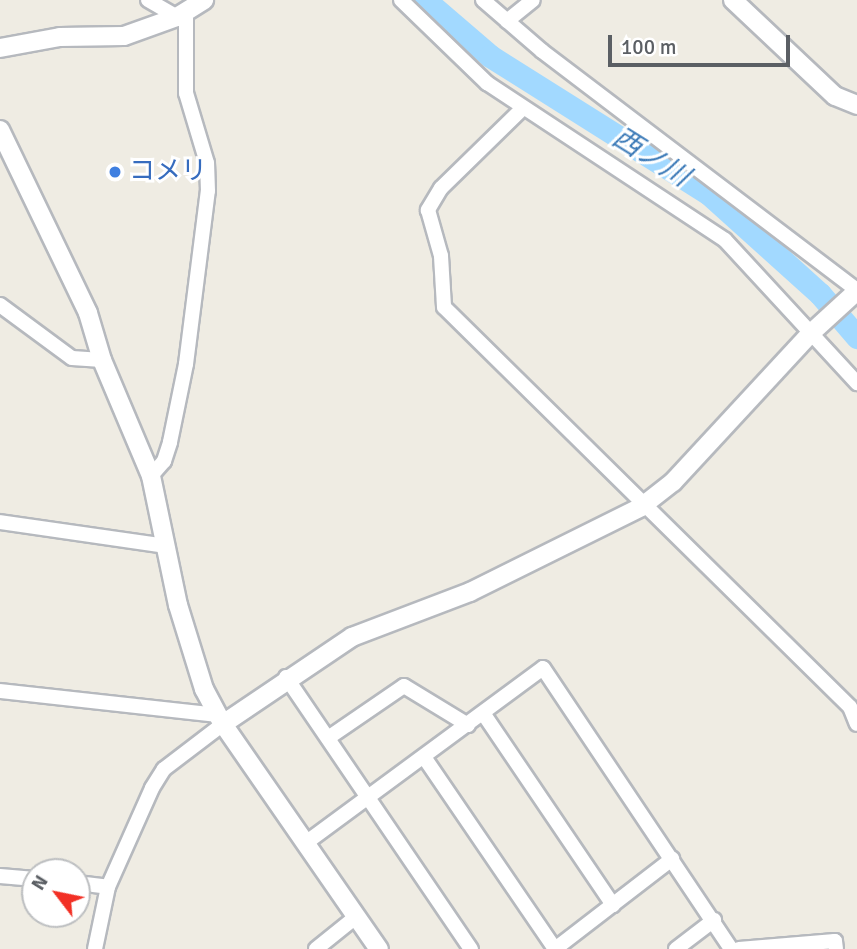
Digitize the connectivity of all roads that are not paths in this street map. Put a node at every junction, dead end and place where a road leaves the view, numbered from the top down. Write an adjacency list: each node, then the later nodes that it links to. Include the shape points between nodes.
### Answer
1 (148, 0): 7 (street)
2 (204, 0): 7 (street)
3 (401, 0): 11 (street, via 464,64)
4 (483, 0): 8 (street)
5 (533, 0): 8 (street)
6 (733, 0): 10 (street, via 835,96)
7 (182, 15): 9 (street, via 124,36 60,37); 18 (street, via 186,93 206,163 208,191 186,365 170,442 164,461)
8 (507, 21): 13 (street)
9 (0, 48)
10 (857, 105)
11 (522, 109): 15 (street, via 682,208 725,240); 19 (street, via 441,188 428,210 441,256 444,307)
12 (0, 130): 16 (street, via 88,313)
13 (857, 290): 15 (street)
14 (0, 305): 16 (street, via 72,358)
15 (811, 332): 17 (street); 19 (street, via 673,482)
16 (102, 360): 18 (street)
17 (857, 383)
18 (151, 476): 21 (street)
19 (646, 503): 22 (street, via 470,592 367,630); 26 (street, via 850,707)
20 (0, 522): 21 (street)
21 (166, 546): 25 (street, via 194,665)
22 (286, 677): 25 (street); 28 (street)
23 (0, 691): 25 (street)
24 (483, 713): 27 (street); 32 (street, via 543,668); 37 (street)
25 (220, 719): 31 (street); 36 (street, via 164,769 140,810)
26 (857, 724)
27 (468, 725): 28 (street, via 404,686); 29 (street)
28 (328, 738): 30 (street)
29 (425, 757): 30 (street); 44 (street)
30 (368, 799): 31 (street); 43 (street)
31 (307, 842): 38 (street)
32 (672, 859): 37 (street); 39 (street)
33 (0, 876): 34 (street)
34 (21, 878)
35 (91, 885): 36 (street)
36 (108, 887): 40 (street)
37 (613, 905): 44 (street)
38 (357, 916): 41 (street); 42 (street)
39 (714, 920): 45 (street); 46 (street)
40 (95, 949)
41 (316, 949)
42 (379, 949)
43 (471, 949)
44 (555, 949)
45 (676, 949)
46 (731, 949)
47 (739, 949): 48 (street, via 835,941)
48 (836, 949)

